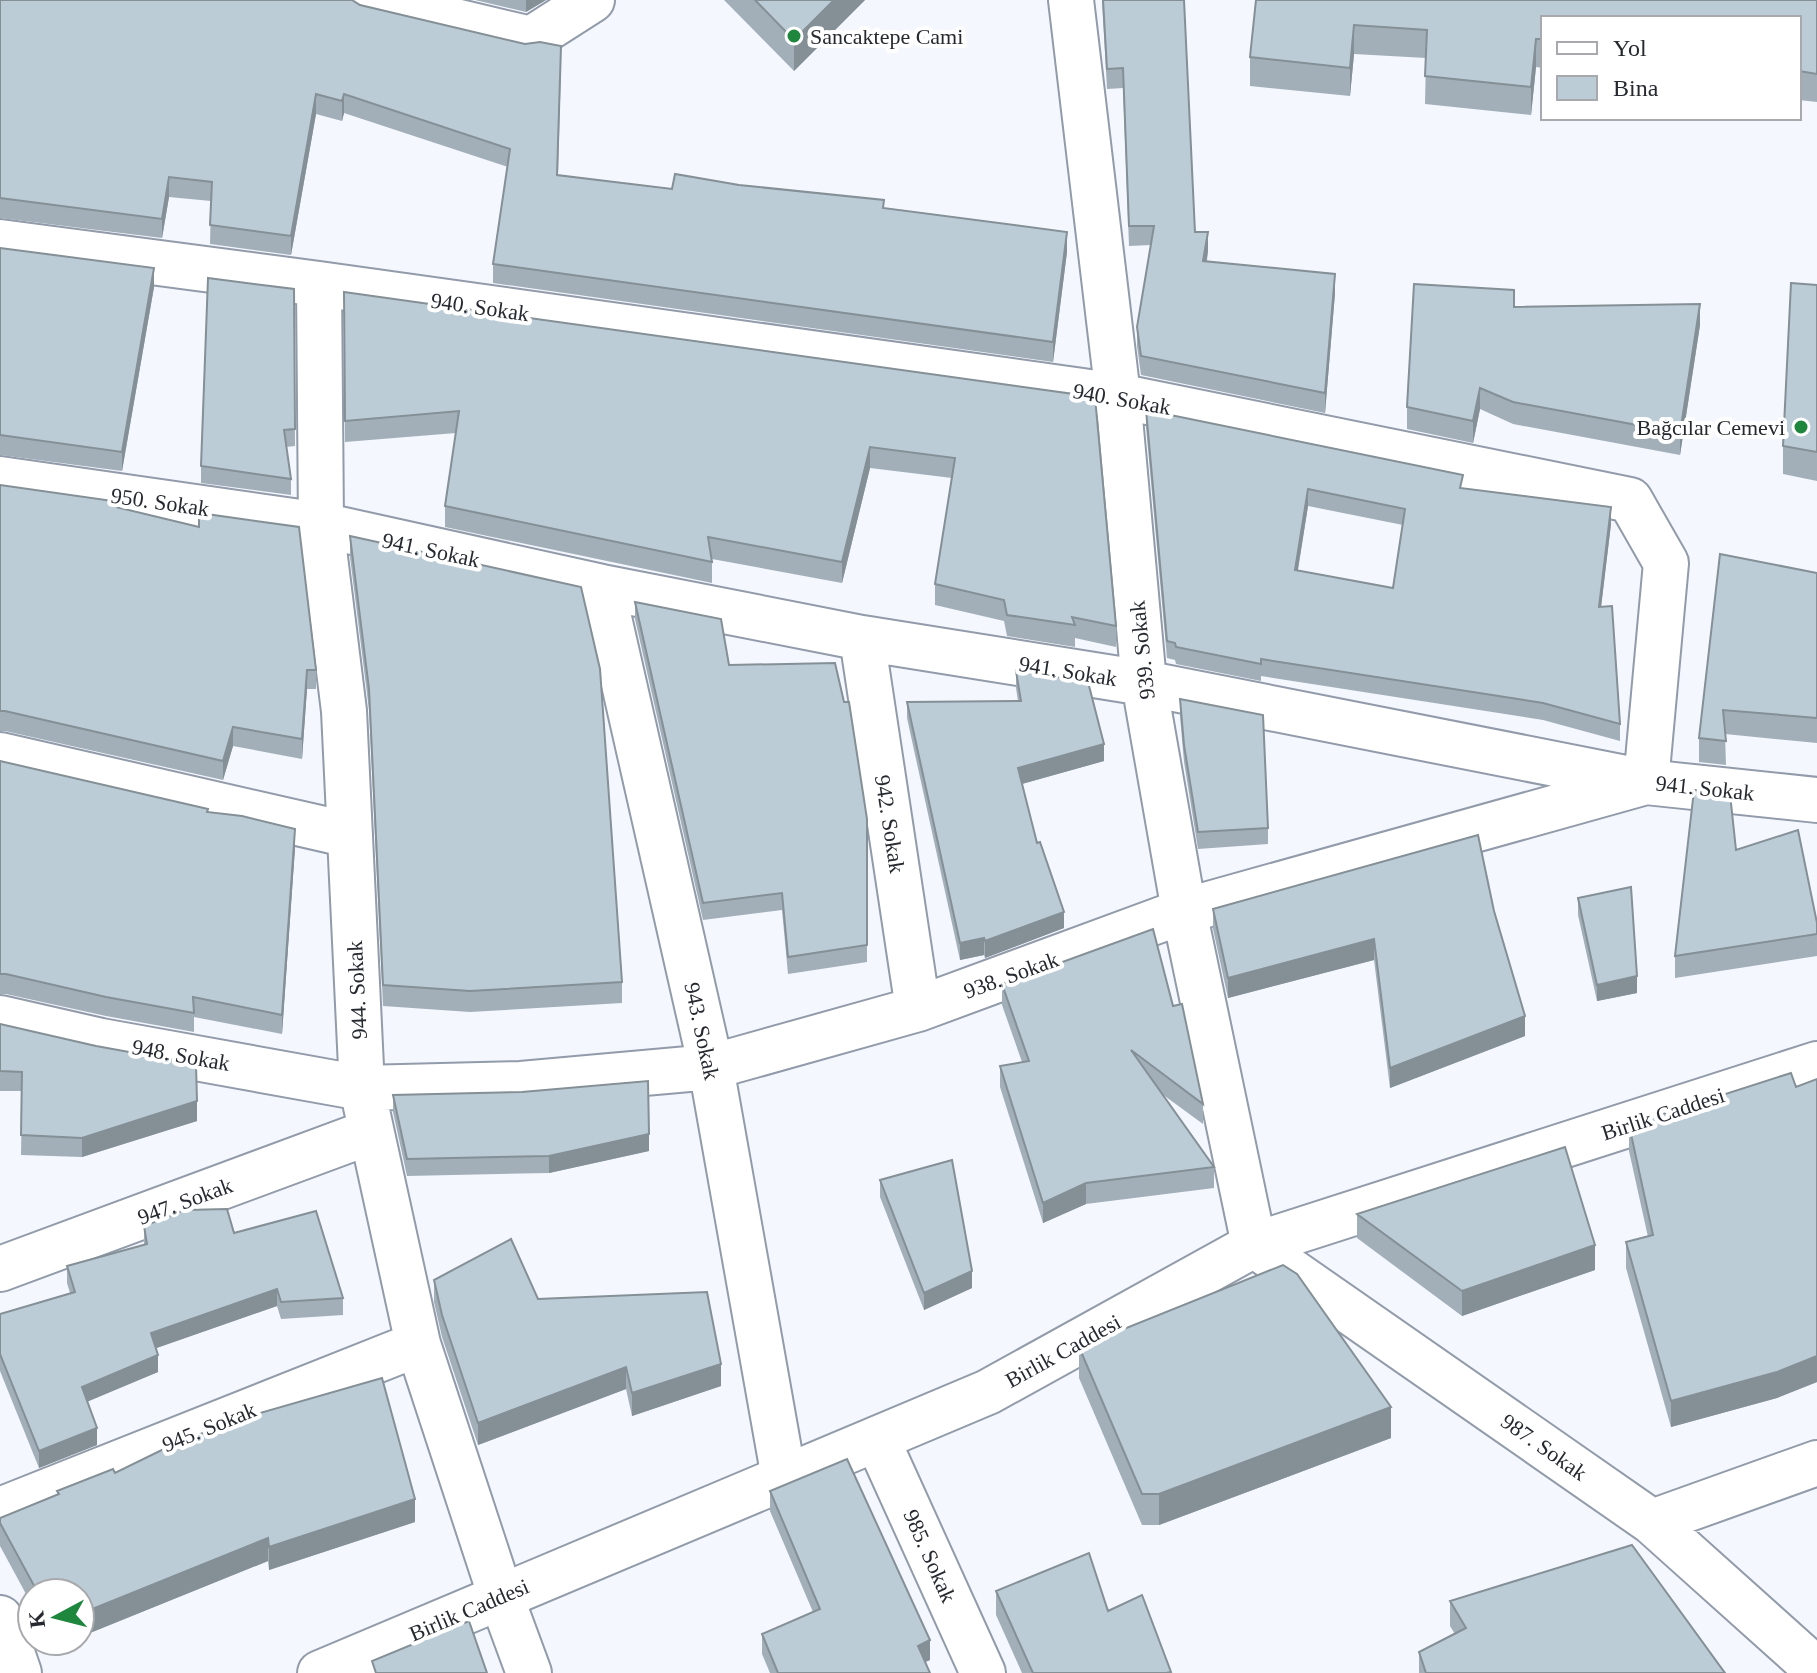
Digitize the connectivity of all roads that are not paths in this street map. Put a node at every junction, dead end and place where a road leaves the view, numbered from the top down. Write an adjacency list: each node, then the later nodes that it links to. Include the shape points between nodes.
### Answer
1 (366, 0): 2 (street, via 531,39)
2 (592, 0)
3 (1071, 0): 6 (street, 939. Sokak)
4 (0, 242): 5 (street, 940. Sokak)
5 (319, 284): 6 (street, 940. Sokak); 8 (street, 944. Sokak)
6 (1118, 396): 11 (street, 939. Sokak); 13 (street, 940. Sokak, via 1630,500 1666,563)
7 (0, 479): 8 (street, 950. Sokak)
8 (321, 525): 9 (street, 941. Sokak); 15 (street, 944. Sokak, via 344,711)
9 (602, 587): 10 (street, 941. Sokak); 20 (street, 943. Sokak)
10 (862, 638): 11 (street, 941. Sokak); 17 (street, 942. Sokak)
11 (1144, 683): 13 (street, 941. Sokak); 16 (street, 939. Sokak)
12 (0, 755): 15 (street)
13 (1646, 782): 14 (street, 941. Sokak); 16 (street, 938. Sokak)
14 (1817, 800)
15 (350, 835): 21 (street, 944. Sokak)
16 (1184, 911): 17 (street, 938. Sokak); 23 (street, 939. Sokak)
17 (918, 1009): 20 (street, 938. Sokak)
18 (0, 1018): 21 (street, 948. Sokak)
19 (1817, 1064): 23 (street, Birlik Caddesi)
20 (711, 1067): 21 (street, 938. Sokak, via 521,1084); 28 (street, 943. Sokak)
21 (362, 1088): 22 (street, 944. Sokak)
22 (370, 1132): 24 (street, 947. Sokak); 25 (street, 944. Sokak)
23 (1254, 1245): 26 (street, Birlik Caddesi, via 988,1392); 30 (street, 987. Sokak)
24 (0, 1269)
25 (418, 1344): 29 (street, 945. Sokak); 31 (street, 944. Sokak)
26 (877, 1439): 28 (street, Birlik Caddesi); 37 (street, 985. Sokak)
27 (1817, 1463): 30 (street)
28 (784, 1478): 31 (street, Birlik Caddesi)
29 (0, 1510)
30 (1652, 1522): 33 (street, 987. Sokak)
31 (501, 1597): 35 (street, Birlik Caddesi); 36 (street, 944. Sokak)
32 (0, 1618): 34 (street)
33 (1817, 1670)
34 (19, 1673)
35 (320, 1673)
36 (529, 1673)
37 (983, 1673)

